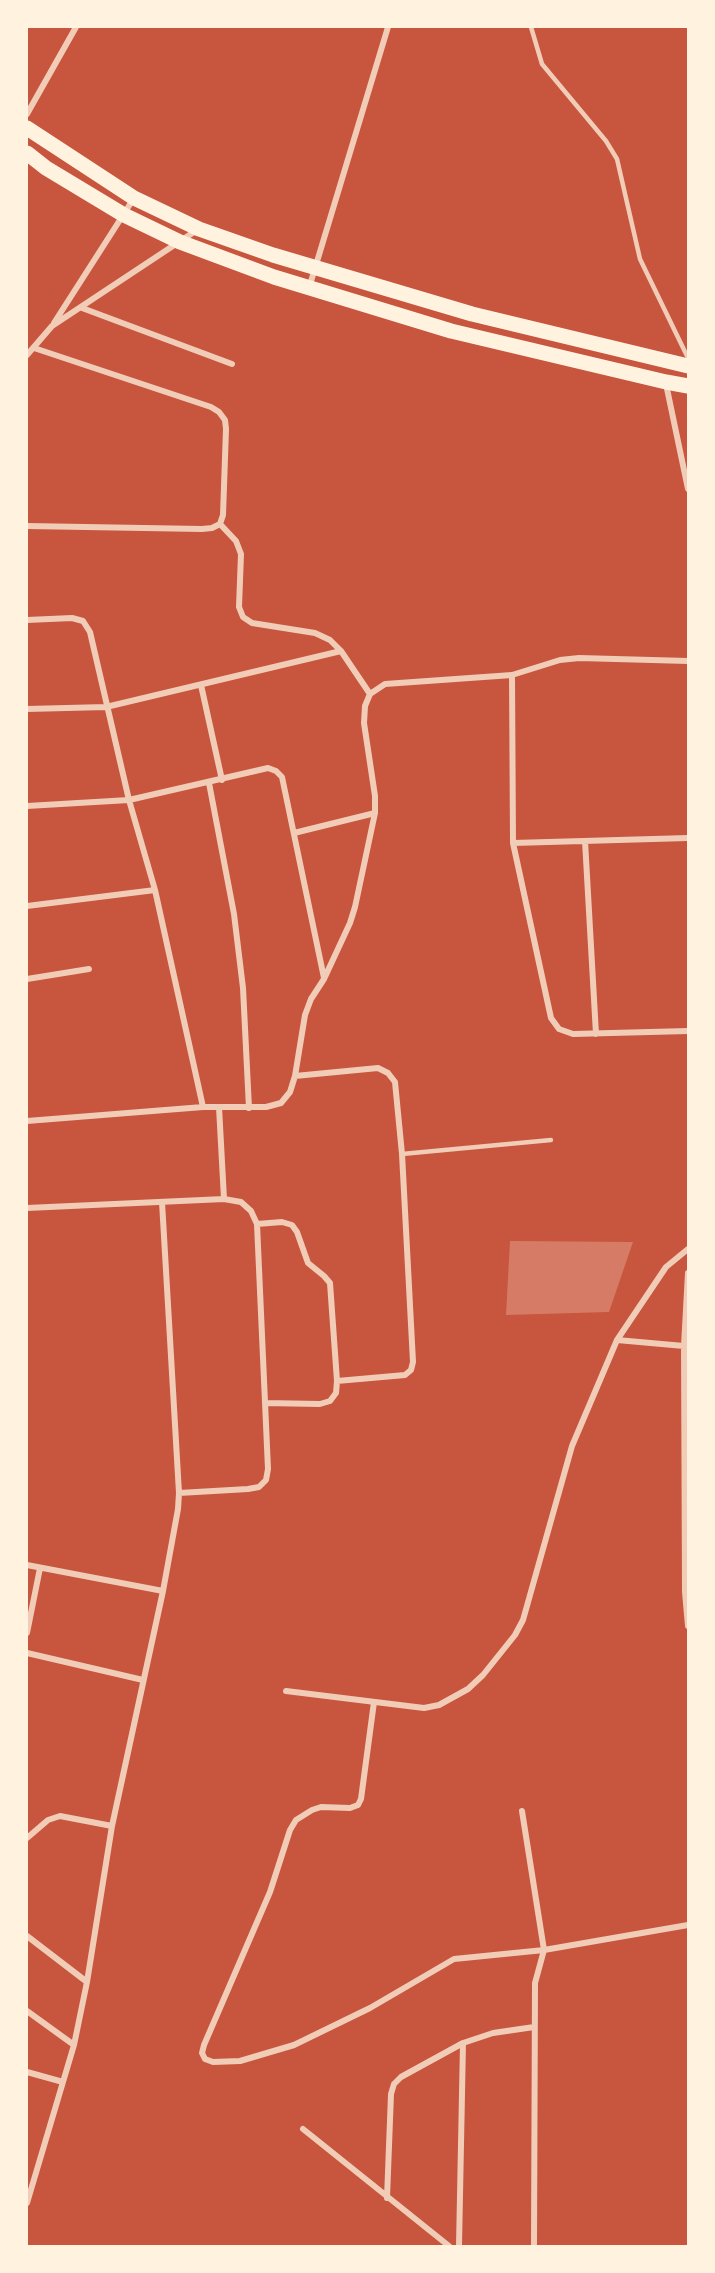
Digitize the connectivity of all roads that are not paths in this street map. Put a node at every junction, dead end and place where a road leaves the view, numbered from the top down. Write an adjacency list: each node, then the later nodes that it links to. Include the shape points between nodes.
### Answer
1 (76, 27): 4 (street)
2 (388, 27): 11 (street)
3 (531, 27): 17 (lane, via 542,64 617,159 640,259)
4 (27, 114)
5 (27, 128): 7 (main road)
6 (27, 153): 8 (main road)
7 (134, 198): 8 (street); 9 (main road)
8 (124, 215): 10 (main road); 14 (street)
9 (199, 229): 10 (street); 11 (main road)
10 (180, 242): 12 (main road); 13 (street)
11 (315, 267): 12 (street); 19 (main road, via 472,314)
12 (309, 288): 20 (main road, via 451,331)
13 (82, 308): 14 (street); 18 (street)
14 (52, 326): 15 (street)
15 (34, 348): 16 (street); 23 (street, via 219,412 226,429)
16 (27, 355)
17 (688, 358)
18 (232, 364)
19 (688, 366)
20 (666, 382): 21 (main road); 22 (street)
21 (688, 386)
22 (688, 489)
23 (220, 524): 24 (street, via 202,529); 26 (street, via 236,541 241,554 239,607 243,617 252,623 315,633)
24 (27, 526)
25 (27, 620): 31 (street, via 83,621 90,632)
26 (341, 651): 29 (street); 30 (street)
27 (688, 661): 28 (street, via 579,658)
28 (512, 675): 30 (street, via 385,684); 41 (street)
29 (201, 685): 31 (street); 33 (street)
30 (370, 694): 37 (street, via 364,723)
31 (106, 707): 32 (street); 35 (street)
32 (27, 709)
33 (222, 780): 34 (street); 38 (street, via 268,768 276,771 282,777)
34 (209, 783): 35 (street); 52 (street, via 242,978)
35 (129, 800): 36 (street); 42 (street)
36 (27, 806)
37 (375, 813): 38 (street); 46 (street, via 355,907)
38 (294, 833): 46 (street)
39 (688, 838): 40 (street)
40 (585, 841): 41 (street); 48 (street)
41 (513, 843): 48 (street, via 551,1018 559,1029 573,1034)
42 (155, 890): 43 (street); 50 (street)
43 (27, 906)
44 (89, 969): 45 (street)
45 (27, 979)
46 (324, 979): 49 (street, via 304,1015)
47 (688, 1031): 48 (street)
48 (596, 1034)
49 (295, 1076): 52 (street, via 281,1103); 55 (street, via 365,1068 388,1073 394,1082)
50 (203, 1107): 51 (street); 53 (street)
51 (219, 1107): 52 (street); 56 (street)
52 (249, 1108)
53 (27, 1121)
54 (551, 1140): 55 (lane)
55 (402, 1154): 64 (street, via 411,1370 405,1375)
56 (224, 1199): 57 (street); 59 (street, via 241,1202)
57 (162, 1202): 58 (street); 66 (street)
58 (27, 1208)
59 (257, 1224): 64 (street, via 292,1225 308,1263 330,1283); 65 (street)
60 (688, 1249): 62 (street, via 666,1267)
61 (688, 1273): 63 (street)
62 (617, 1340): 63 (street); 75 (street, via 572,1446 523,1620 515,1635 483,1676 439,1705 424,1708)
63 (684, 1346): 70 (street)
64 (337, 1381): 65 (street, via 336,1394 330,1401)
65 (265, 1403): 66 (street, via 266,1480 259,1487 248,1489)
66 (179, 1493): 69 (street)
67 (27, 1565): 68 (street)
68 (40, 1568): 69 (street); 71 (street)
69 (163, 1591): 73 (street)
70 (688, 1626)
71 (27, 1633)
72 (27, 1653): 73 (street)
73 (143, 1680): 77 (street)
74 (286, 1691): 75 (street)
75 (374, 1702): 82 (street, via 361,1799 350,1808 312,1810 296,1820 290,1830 270,1892 204,2045 205,2059 240,2061 294,2044 370,2008 454,1959)
76 (522, 1811): 82 (street)
77 (111, 1826): 78 (street, via 60,1815); 83 (street)
78 (27, 1838): 79 (street)
79 (27, 1845)
80 (688, 1925): 82 (street)
81 (27, 1936): 83 (street)
82 (544, 1950): 85 (street, via 535,1983)
83 (87, 1982): 87 (street)
84 (27, 2011): 87 (street)
85 (534, 2027): 86 (street, via 493,2033); 95 (street)
86 (463, 2043): 91 (street, via 394,2084); 94 (street)
87 (74, 2045): 89 (street)
88 (27, 2072): 89 (street)
89 (63, 2082): 92 (street)
90 (303, 2129): 91 (street)
91 (387, 2198): 93 (street)
92 (27, 2204)
93 (449, 2246)
94 (459, 2246)
95 (534, 2246)

